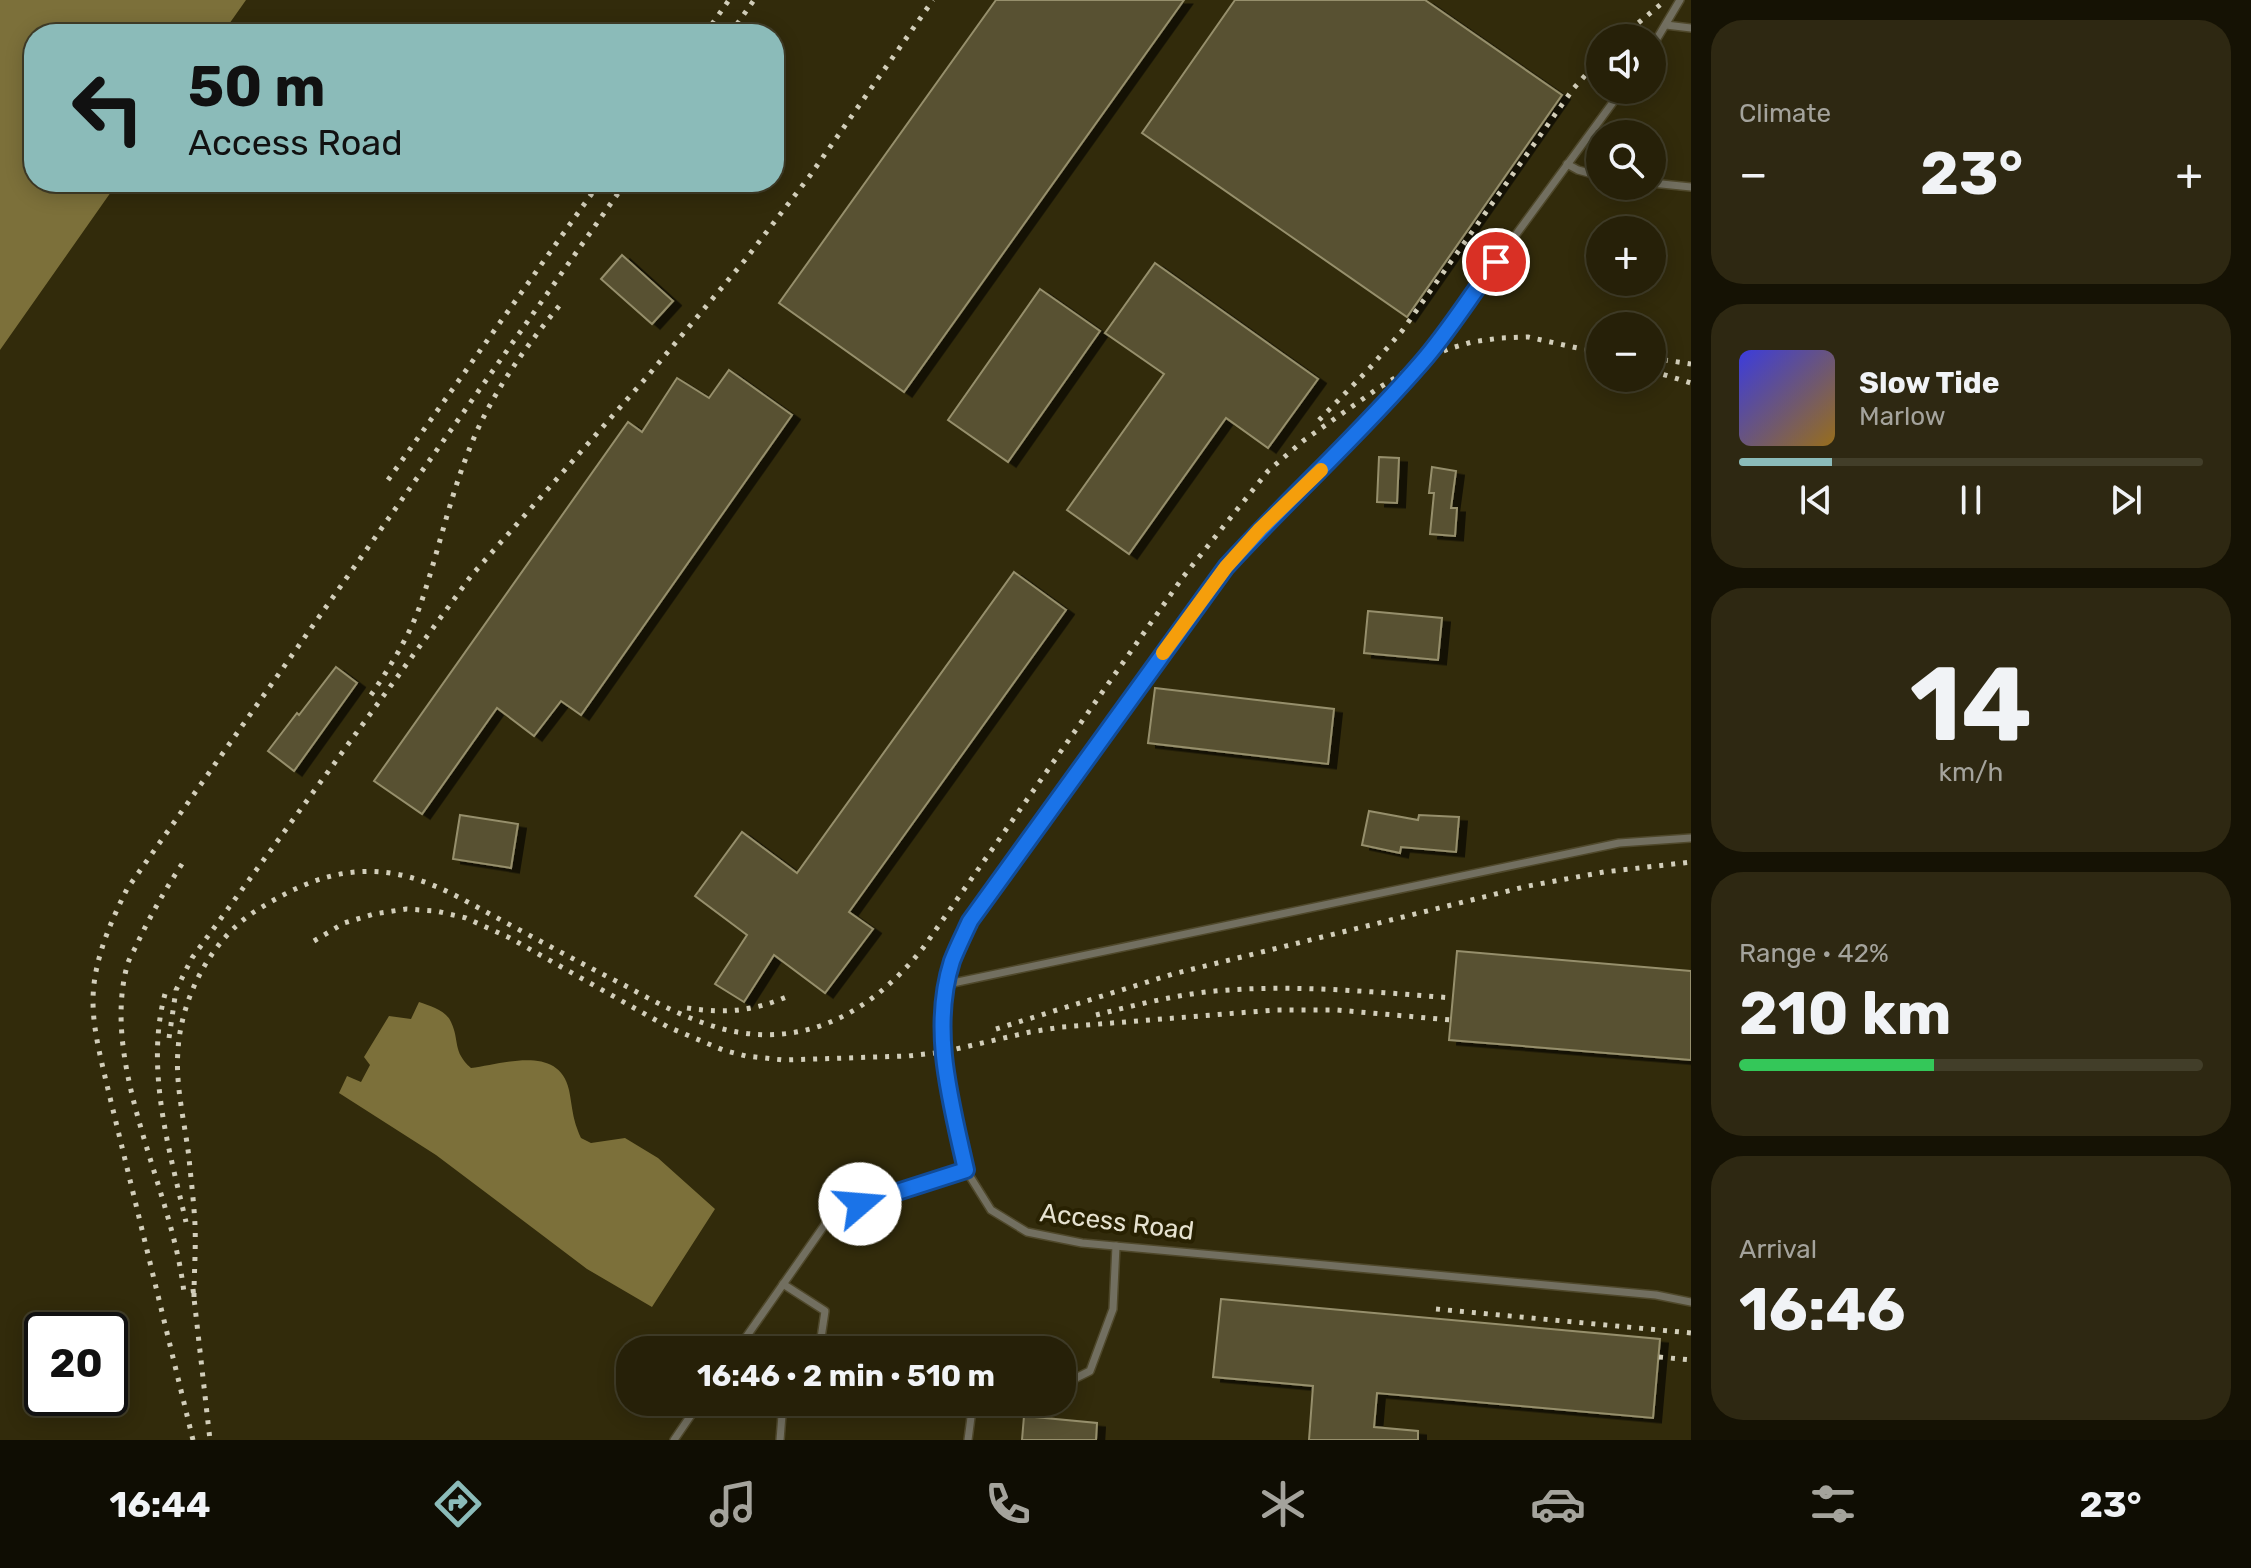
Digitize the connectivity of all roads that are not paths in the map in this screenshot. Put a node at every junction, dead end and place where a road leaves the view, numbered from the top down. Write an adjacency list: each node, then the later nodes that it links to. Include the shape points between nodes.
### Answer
1 (1680, 0): 2 (lane)
2 (1666, 25): 3 (lane)
3 (1691, 28)
4 (1612, 104): 5 (lane, Access Road)
5 (1567, 164): 6 (lane); 10 (lane, Access Road, via 1424,360 1226,567 970,921)
6 (1586, 171)
7 (1666, 184): 8 (lane)
8 (1691, 187)
9 (1691, 838): 10 (lane, via 1619,843)
10 (948, 984): 11 (lane, Access Road, via 943,1052)
11 (966, 1170): 12 (lane, Access Road, via 991,1210 1027,1232); 13 (lane, via 833,1213)
12 (1116, 1246): 14 (lane, Access Road); 17 (lane, via 1113,1309 1090,1371)
13 (783, 1284): 15 (lane); 16 (lane, via 825,1311)
14 (1691, 1302)
15 (747, 1336)
16 (821, 1336)
17 (1076, 1378)
18 (691, 1416): 21 (lane)
19 (782, 1416): 22 (lane)
20 (971, 1416): 23 (lane)
21 (674, 1440)
22 (780, 1440)
23 (968, 1440)

